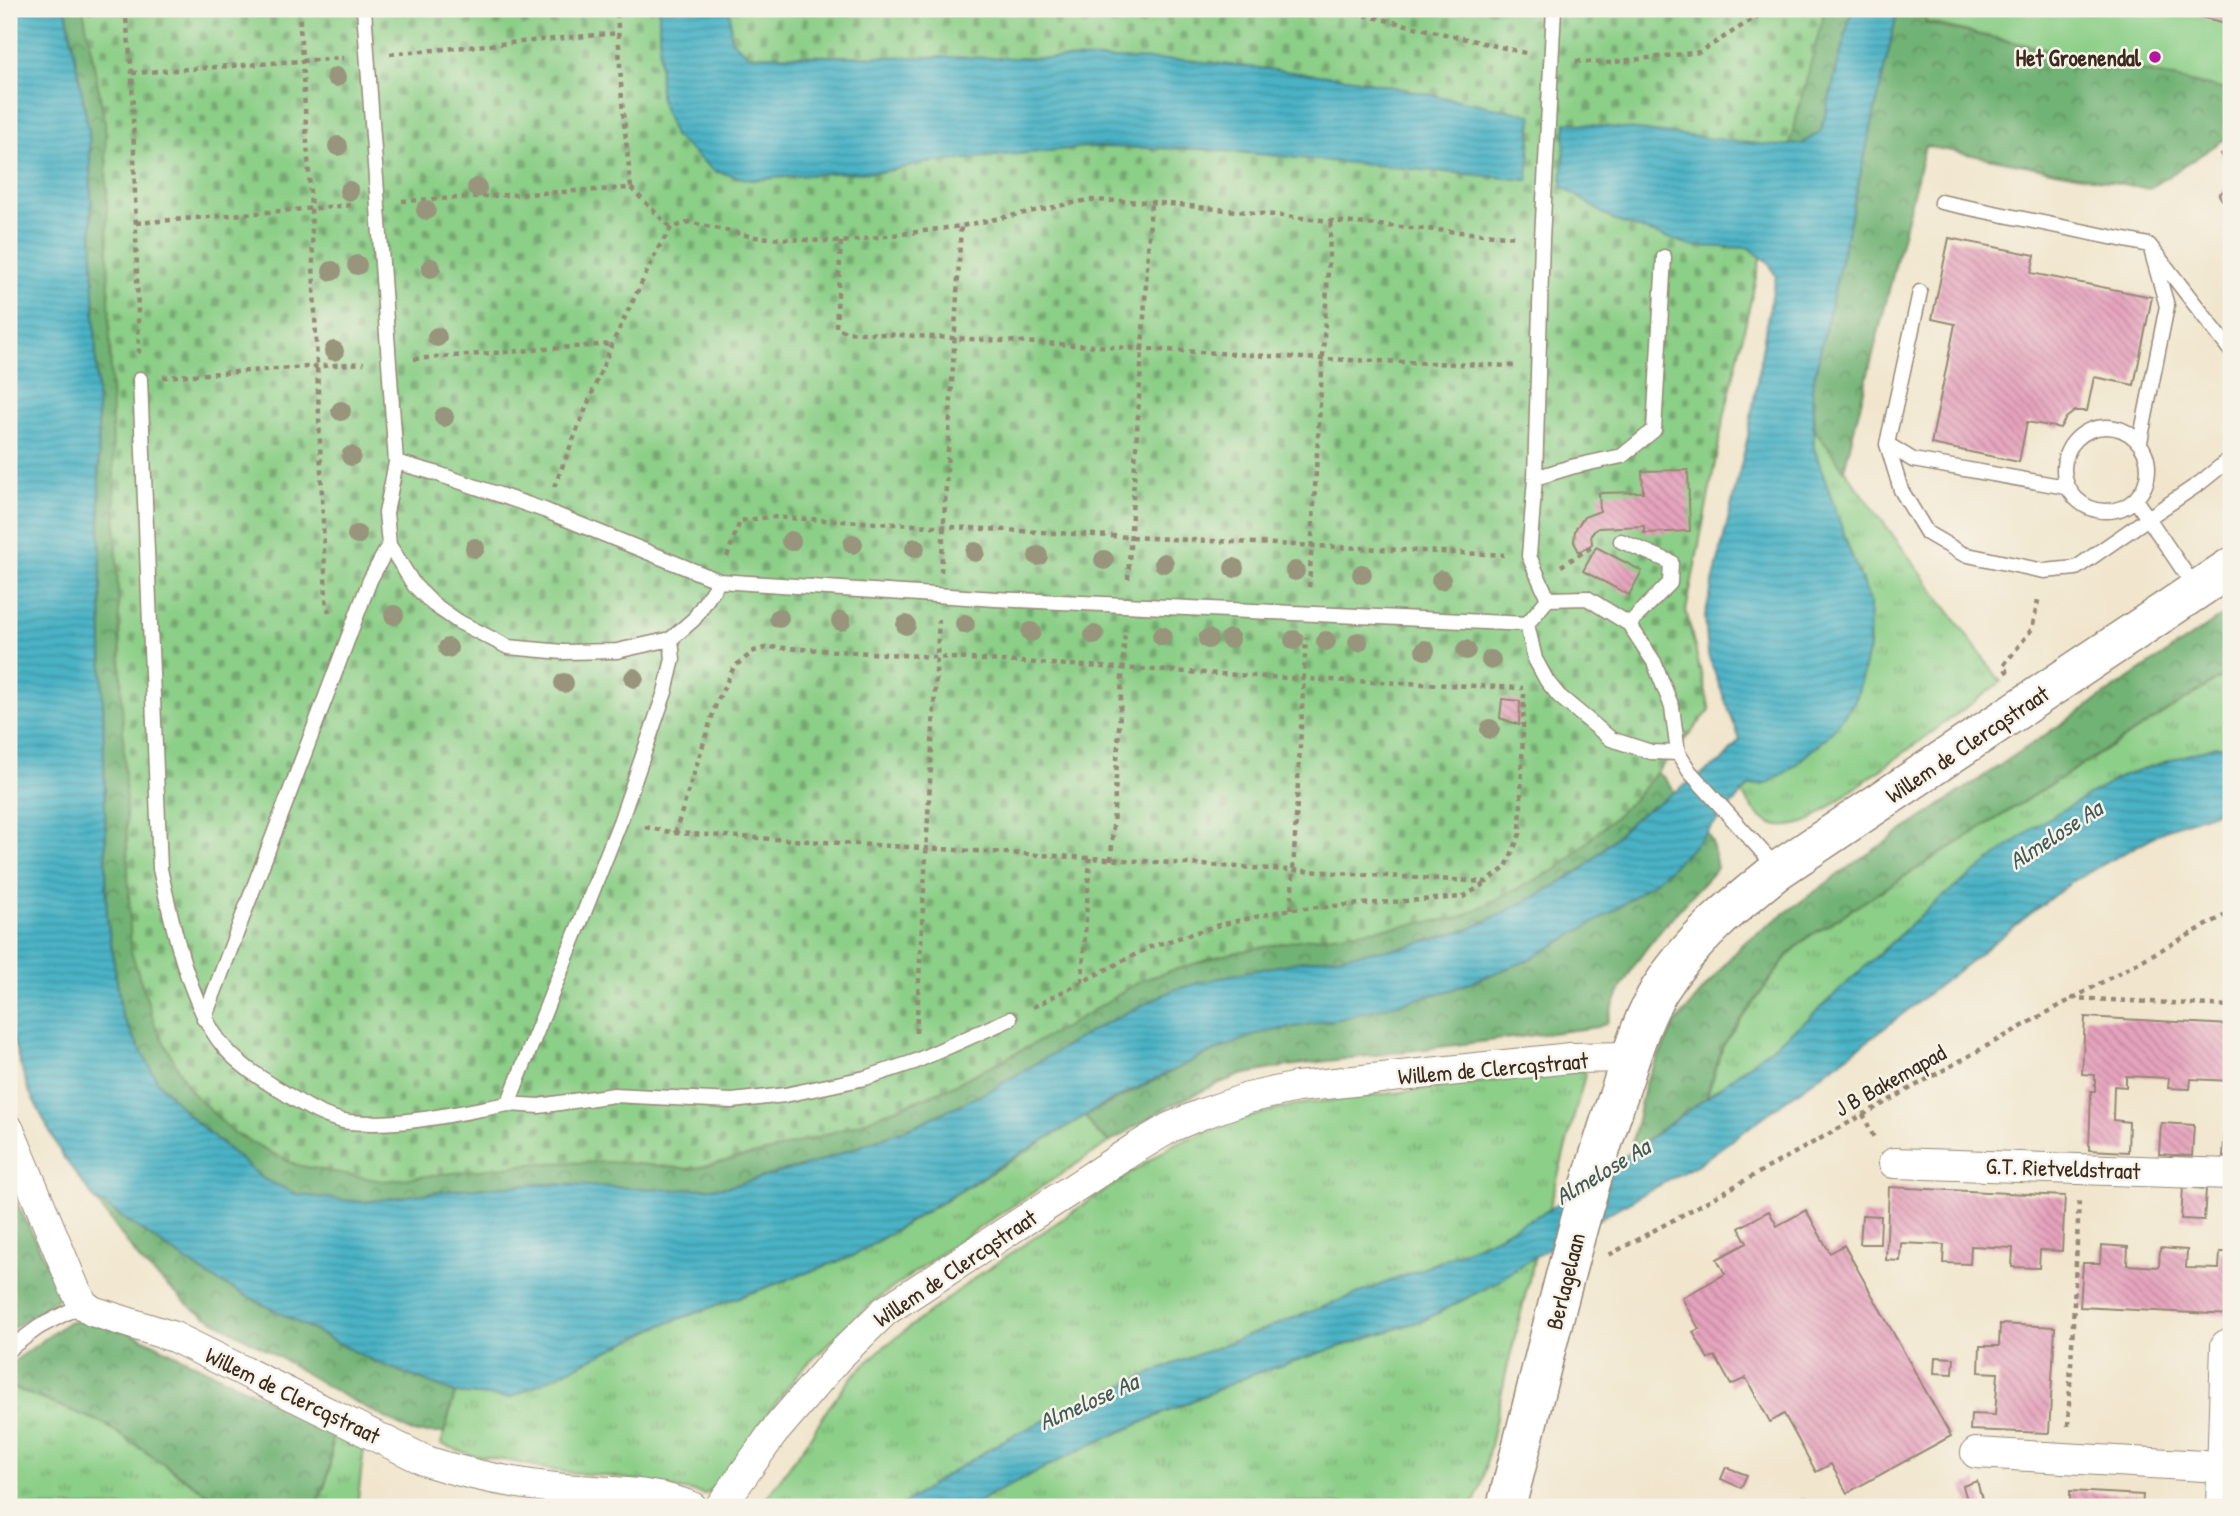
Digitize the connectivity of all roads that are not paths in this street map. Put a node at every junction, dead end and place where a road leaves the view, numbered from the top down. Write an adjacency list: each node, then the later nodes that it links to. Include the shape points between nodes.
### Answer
1 (364, 9): 12 (lane)
2 (1554, 9): 13 (lane)
3 (1941, 202): 4 (lane)
4 (2149, 245): 7 (lane); 9 (lane, via 2167,306)
5 (1664, 257): 13 (lane, via 1654,430 1622,456)
6 (1920, 292): 10 (lane)
7 (2231, 351)
8 (140, 379): 28 (lane, via 160,869)
9 (2140, 442): 14 (lane, via 2122,430 2102,427 2087,431 2074,440 2066,454); 15 (lane, via 2146,452 2146,481)
10 (1888, 444): 14 (lane, via 1913,460); 16 (lane, via 1901,490 1927,533 1963,554 2044,571 2076,568)
11 (2231, 458): 16 (lane)
12 (396, 462): 18 (lane, via 386,513); 20 (lane, via 544,510)
13 (1535, 478): 22 (lane, via 1530,556)
14 (2066, 487): 15 (lane, via 2090,509 2107,512)
15 (2136, 501): 16 (lane)
16 (2148, 518): 21 (lane)
17 (1621, 541): 24 (lane, via 1671,562 1670,583)
18 (389, 545): 25 (lane, via 414,585 433,604 508,647 617,652); 28 (lane, via 370,580)
19 (2231, 567): 21 (street, Willem de Clercqstraat)
20 (719, 581): 23 (lane); 25 (lane, via 694,619)
21 (2197, 590): 27 (street, Willem de Clercqstraat)
22 (1548, 599): 23 (lane); 24 (lane, via 1587,598)
23 (1527, 624): 26 (lane, via 1535,659 1559,696 1611,739 1651,752)
24 (1629, 624): 26 (lane, via 1654,662 1672,707)
25 (671, 639): 31 (lane, via 673,659 665,692 620,822)
26 (1678, 753): 27 (lane)
27 (1779, 870): 30 (street, Willem de Clercqstraat, via 1724,913 1686,952 1659,991)
28 (204, 1019): 31 (lane, via 225,1049 263,1080 315,1112 349,1122 410,1120)
29 (1010, 1019): 31 (lane, via 914,1062 785,1095 732,1101 614,1095 540,1105)
30 (1631, 1058): 41 (street, Willem de Clercqstraat, via 1570,1058 1297,1087 1248,1098 1171,1127 885,1311 773,1433); 42 (street, Berlagelaan, via 1594,1169)
31 (508, 1104)
32 (9, 1130): 35 (street)
33 (1894, 1163): 34 (street, G.T. Rietveldstraat)
34 (2231, 1174)
35 (83, 1304): 37 (lane); 40 (street, Willem de Clercqstraat, via 105,1316 174,1336 426,1461 462,1473 675,1500)
36 (2231, 1345): 39 (street, via 2225,1345)
37 (9, 1349)
38 (1976, 1453): 39 (street)
39 (2221, 1466): 43 (street)
40 (692, 1507)
41 (720, 1507)
42 (1506, 1507)
43 (2221, 1507)

